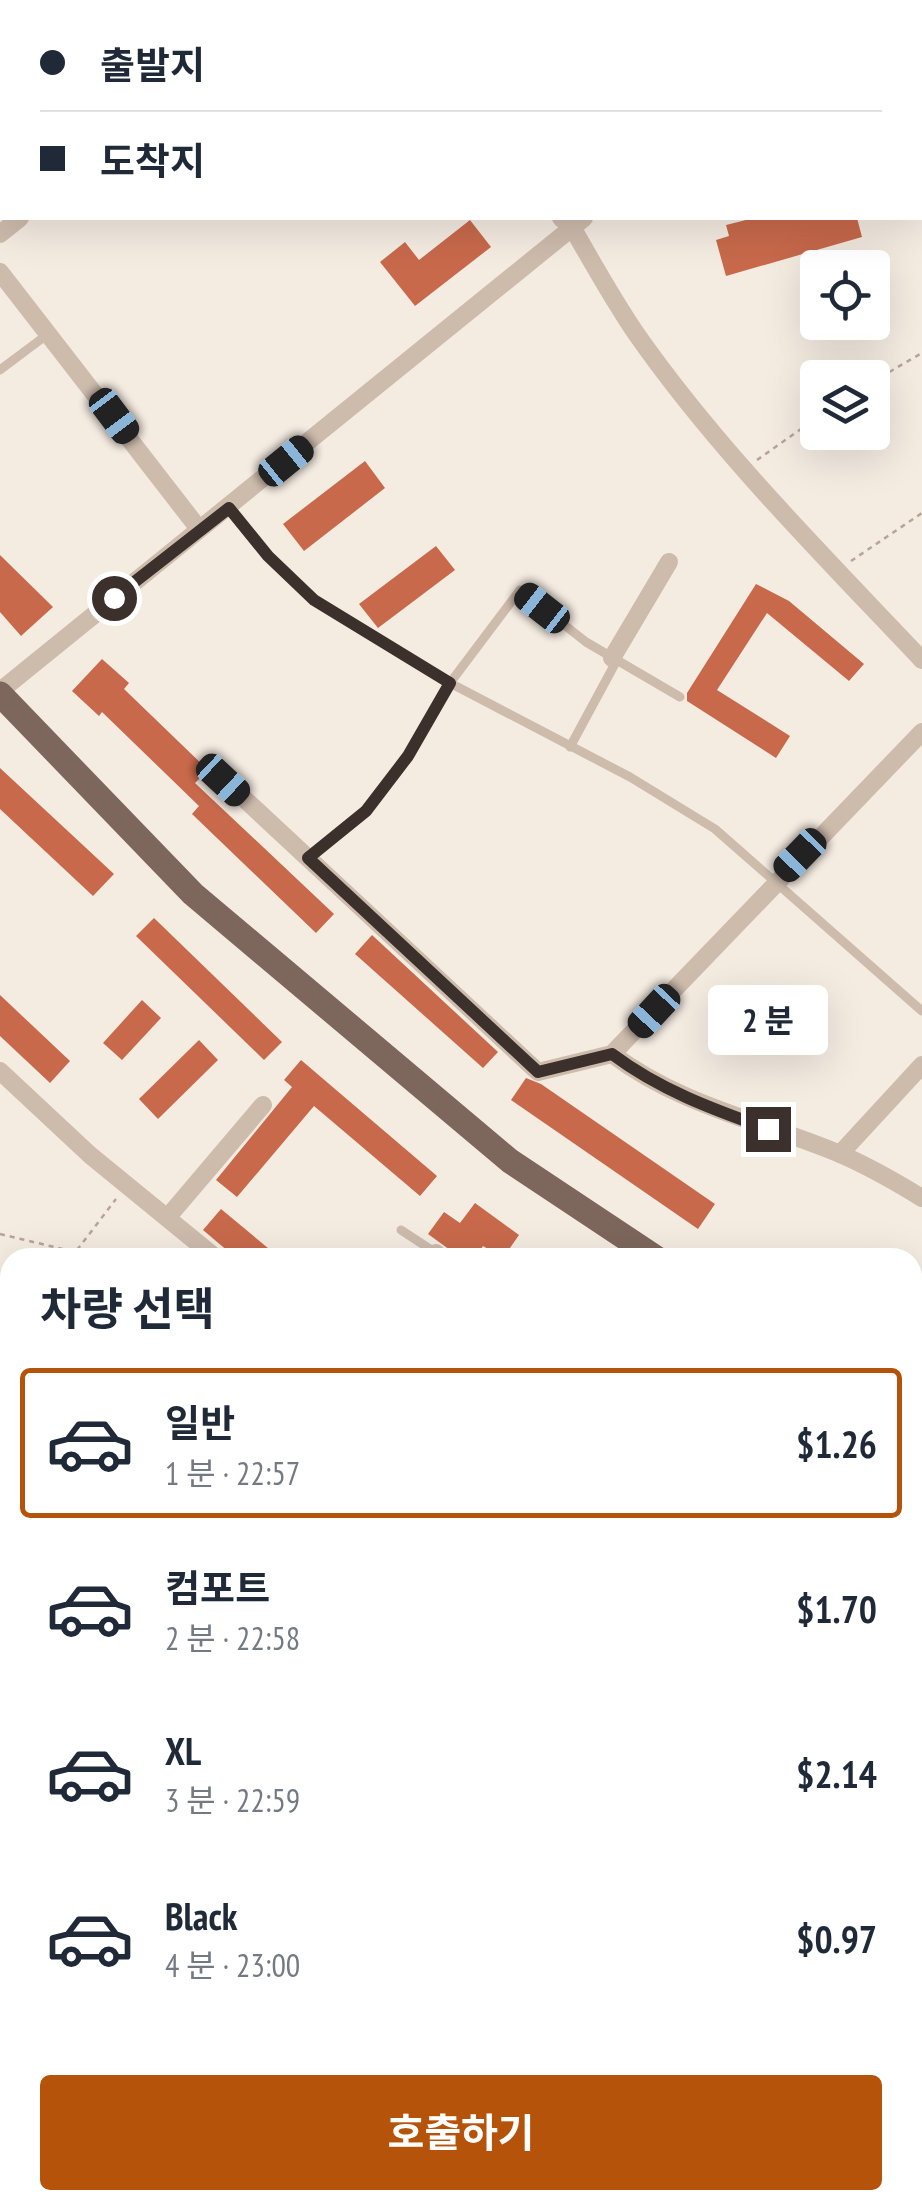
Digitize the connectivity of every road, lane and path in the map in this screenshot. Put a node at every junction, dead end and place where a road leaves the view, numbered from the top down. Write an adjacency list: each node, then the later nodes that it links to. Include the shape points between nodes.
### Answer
1 (572, 220): 8 (street, via 637,335); 9 (street)
2 (0, 272): 3 (street)
3 (50, 332): 5 (lane); 11 (street)
4 (922, 352): 6 (path)
5 (0, 370)
6 (890, 371)
7 (800, 430): 8 (path)
8 (745, 470): 13 (street)
9 (229, 508): 11 (street); 16 (lane, via 314,600)
10 (922, 513): 13 (path)
11 (199, 529): 17 (street)
12 (669, 562): 14 (street)
13 (838, 570): 15 (street)
14 (615, 659): 16 (lane, via 520,590); 18 (lane); 20 (lane)
15 (922, 660)
16 (450, 683): 20 (lane); 22 (lane, via 366,811)
17 (0, 692): 39 (main road, via 208,906 510,1161)
18 (680, 696)
19 (922, 732): 23 (street)
20 (570, 746): 23 (lane, via 715,828)
21 (223, 780): 22 (street)
22 (308, 858): 25 (street, via 538,1072)
23 (776, 880): 24 (lane); 25 (street)
24 (922, 1011)
25 (612, 1054): 29 (street, via 646,1080 697,1104)
26 (922, 1066): 29 (street)
27 (0, 1071): 30 (street)
28 (263, 1105): 32 (street)
29 (840, 1154): 31 (street)
30 (127, 1185): 32 (street); 36 (path)
31 (922, 1198)
32 (168, 1218): 37 (street)
33 (401, 1230): 38 (lane)
34 (0, 1234): 35 (path)
35 (58, 1248)
36 (78, 1248)
37 (204, 1248)
38 (426, 1248)
39 (641, 1248)

